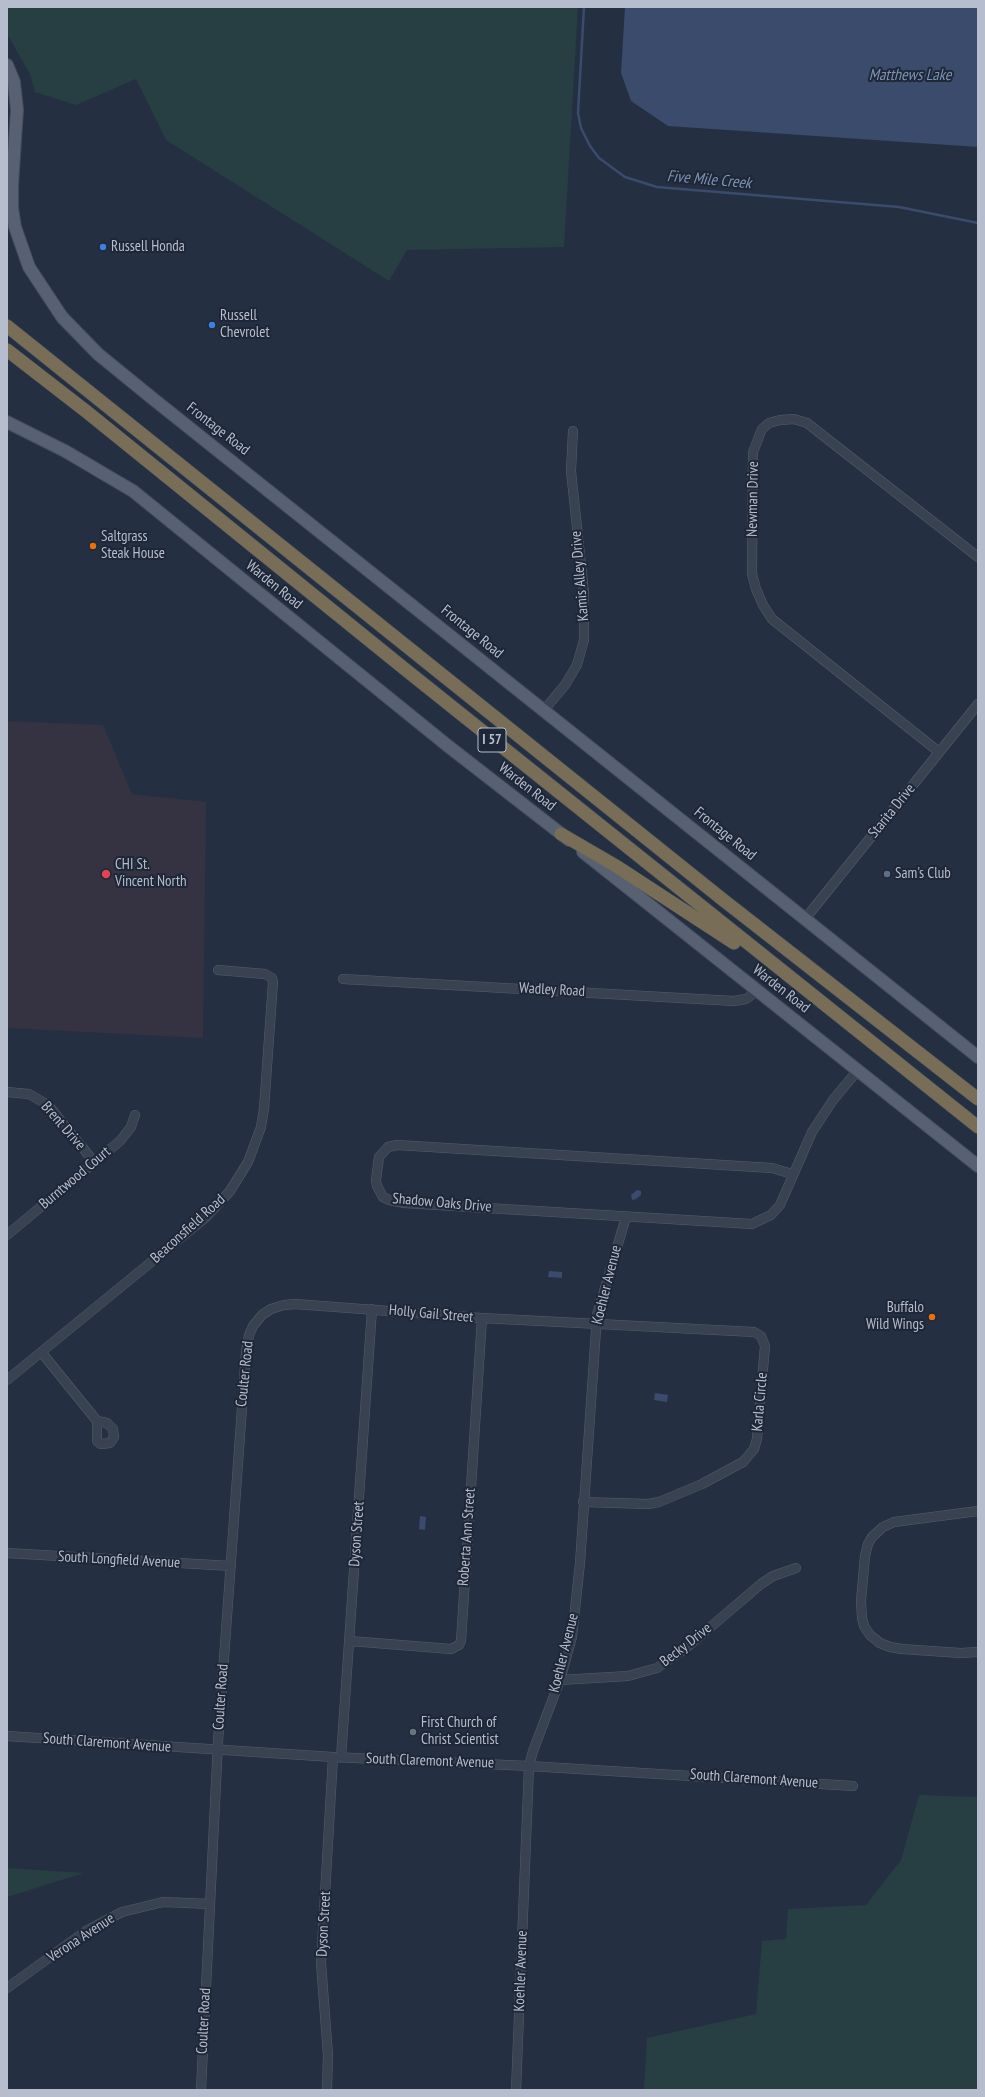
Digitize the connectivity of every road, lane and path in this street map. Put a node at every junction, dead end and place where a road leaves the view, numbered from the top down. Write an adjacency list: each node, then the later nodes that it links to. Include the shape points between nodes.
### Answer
1 (7, 65): 3 (main road, via 14,82 17,110)
2 (7, 158): 3 (main road)
3 (12, 185): 12 (main road, Frontage Road, via 15,228 29,267 62,317 98,354)
4 (7, 326): 23 (highway, I 57, via 722,899)
5 (7, 350): 18 (highway, I 57, via 94,417)
6 (7, 414): 9 (main road)
7 (7, 422): 9 (main road, Warden Road)
8 (573, 431): 12 (street, Kamis Alley Drive, via 571,471 584,593 584,640 576,665)
9 (48, 443): 14 (main road, Warden Road, via 133,491)
10 (978, 557): 13 (street, Newman Drive, via 807,423 794,419 780,420 769,423 762,429 753,452 752,574 763,605 772,619)
11 (978, 704): 13 (street, Starita Drive)
12 (544, 710): 15 (main road, Frontage Road)
13 (939, 752): 15 (street, Starita Drive)
14 (561, 834): 18 (highway, via 616,866); 19 (main road, Warden Road)
15 (805, 919): 20 (main road, Frontage Road)
16 (218, 970): 35 (street, Beaconsfield Road, via 265,974 272,978 273,982 264,1109 261,1127 248,1162 230,1191 205,1218)
17 (343, 979): 19 (street, Wadley Road, via 734,1000 746,998)
18 (800, 986): 25 (highway, I 57)
19 (757, 991): 21 (main road, Warden Road)
20 (978, 1057)
21 (858, 1070): 27 (main road, Warden Road); 28 (street, Shadow Oaks Drive, via 833,1100 812,1132)
22 (7, 1092): 26 (street, Brent Drive, via 29,1094 48,1105)
23 (978, 1099)
24 (135, 1115): 26 (street, Burntwood Court, via 131,1127 120,1141)
25 (978, 1127)
26 (94, 1162): 30 (street, Burntwood Court)
27 (978, 1166)
28 (792, 1174): 29 (street, Shadow Oaks Drive, via 776,1211 762,1221 752,1224); 29 (street, Shadow Oaks Drive, via 772,1168 398,1145 388,1147 378,1157 376,1186 383,1197 389,1200)
29 (626, 1217): 34 (street, Koehler Avenue)
30 (7, 1235)
31 (372, 1310): 32 (street, Holly Gail Street, via 294,1304 277,1306); 33 (street, Holly Gail Street); 43 (street, Dyson Street)
32 (267, 1312): 41 (street, Coulter Road, via 253,1326 246,1352)
33 (482, 1318): 34 (street, Holly Gail Street); 43 (street, Roberta Ann Street, via 461,1641 451,1649)
34 (596, 1323): 38 (street, Koehler Avenue); 38 (street, Karla Circle, via 754,1332 761,1336 765,1346 757,1439 754,1449 743,1462 702,1484 659,1502)
35 (42, 1353): 36 (street, Beaconsfield Road); 37 (street)
36 (7, 1380)
37 (97, 1421)
38 (583, 1502): 45 (street, Koehler Avenue, via 576,1613)
39 (978, 1511): 44 (street, via 894,1522 883,1527 868,1544 861,1601 864,1626 880,1643 902,1649)
40 (7, 1553): 41 (street, South Longfield Avenue)
41 (231, 1566): 47 (street, Coulter Road)
42 (796, 1568): 45 (street, Becky Drive, via 773,1576 761,1584 686,1648 657,1668 628,1676)
43 (350, 1641): 48 (street, Dyson Street)
44 (978, 1652)
45 (560, 1680): 49 (street, Koehler Avenue)
46 (7, 1736): 47 (street, South Claremont Avenue)
47 (217, 1750): 48 (street, South Claremont Avenue); 51 (street, Coulter Road)
48 (337, 1757): 49 (street, South Claremont Avenue); 54 (street, Dyson Street, via 322,1963 328,2055)
49 (529, 1766): 50 (street, South Claremont Avenue); 55 (street, Koehler Avenue)
50 (853, 1786)
51 (210, 1904): 52 (street, Verona Avenue, via 163,1902 122,1912 86,1931); 53 (street, Coulter Road)
52 (7, 1988)
53 (201, 2090)
54 (327, 2090)
55 (516, 2090)

